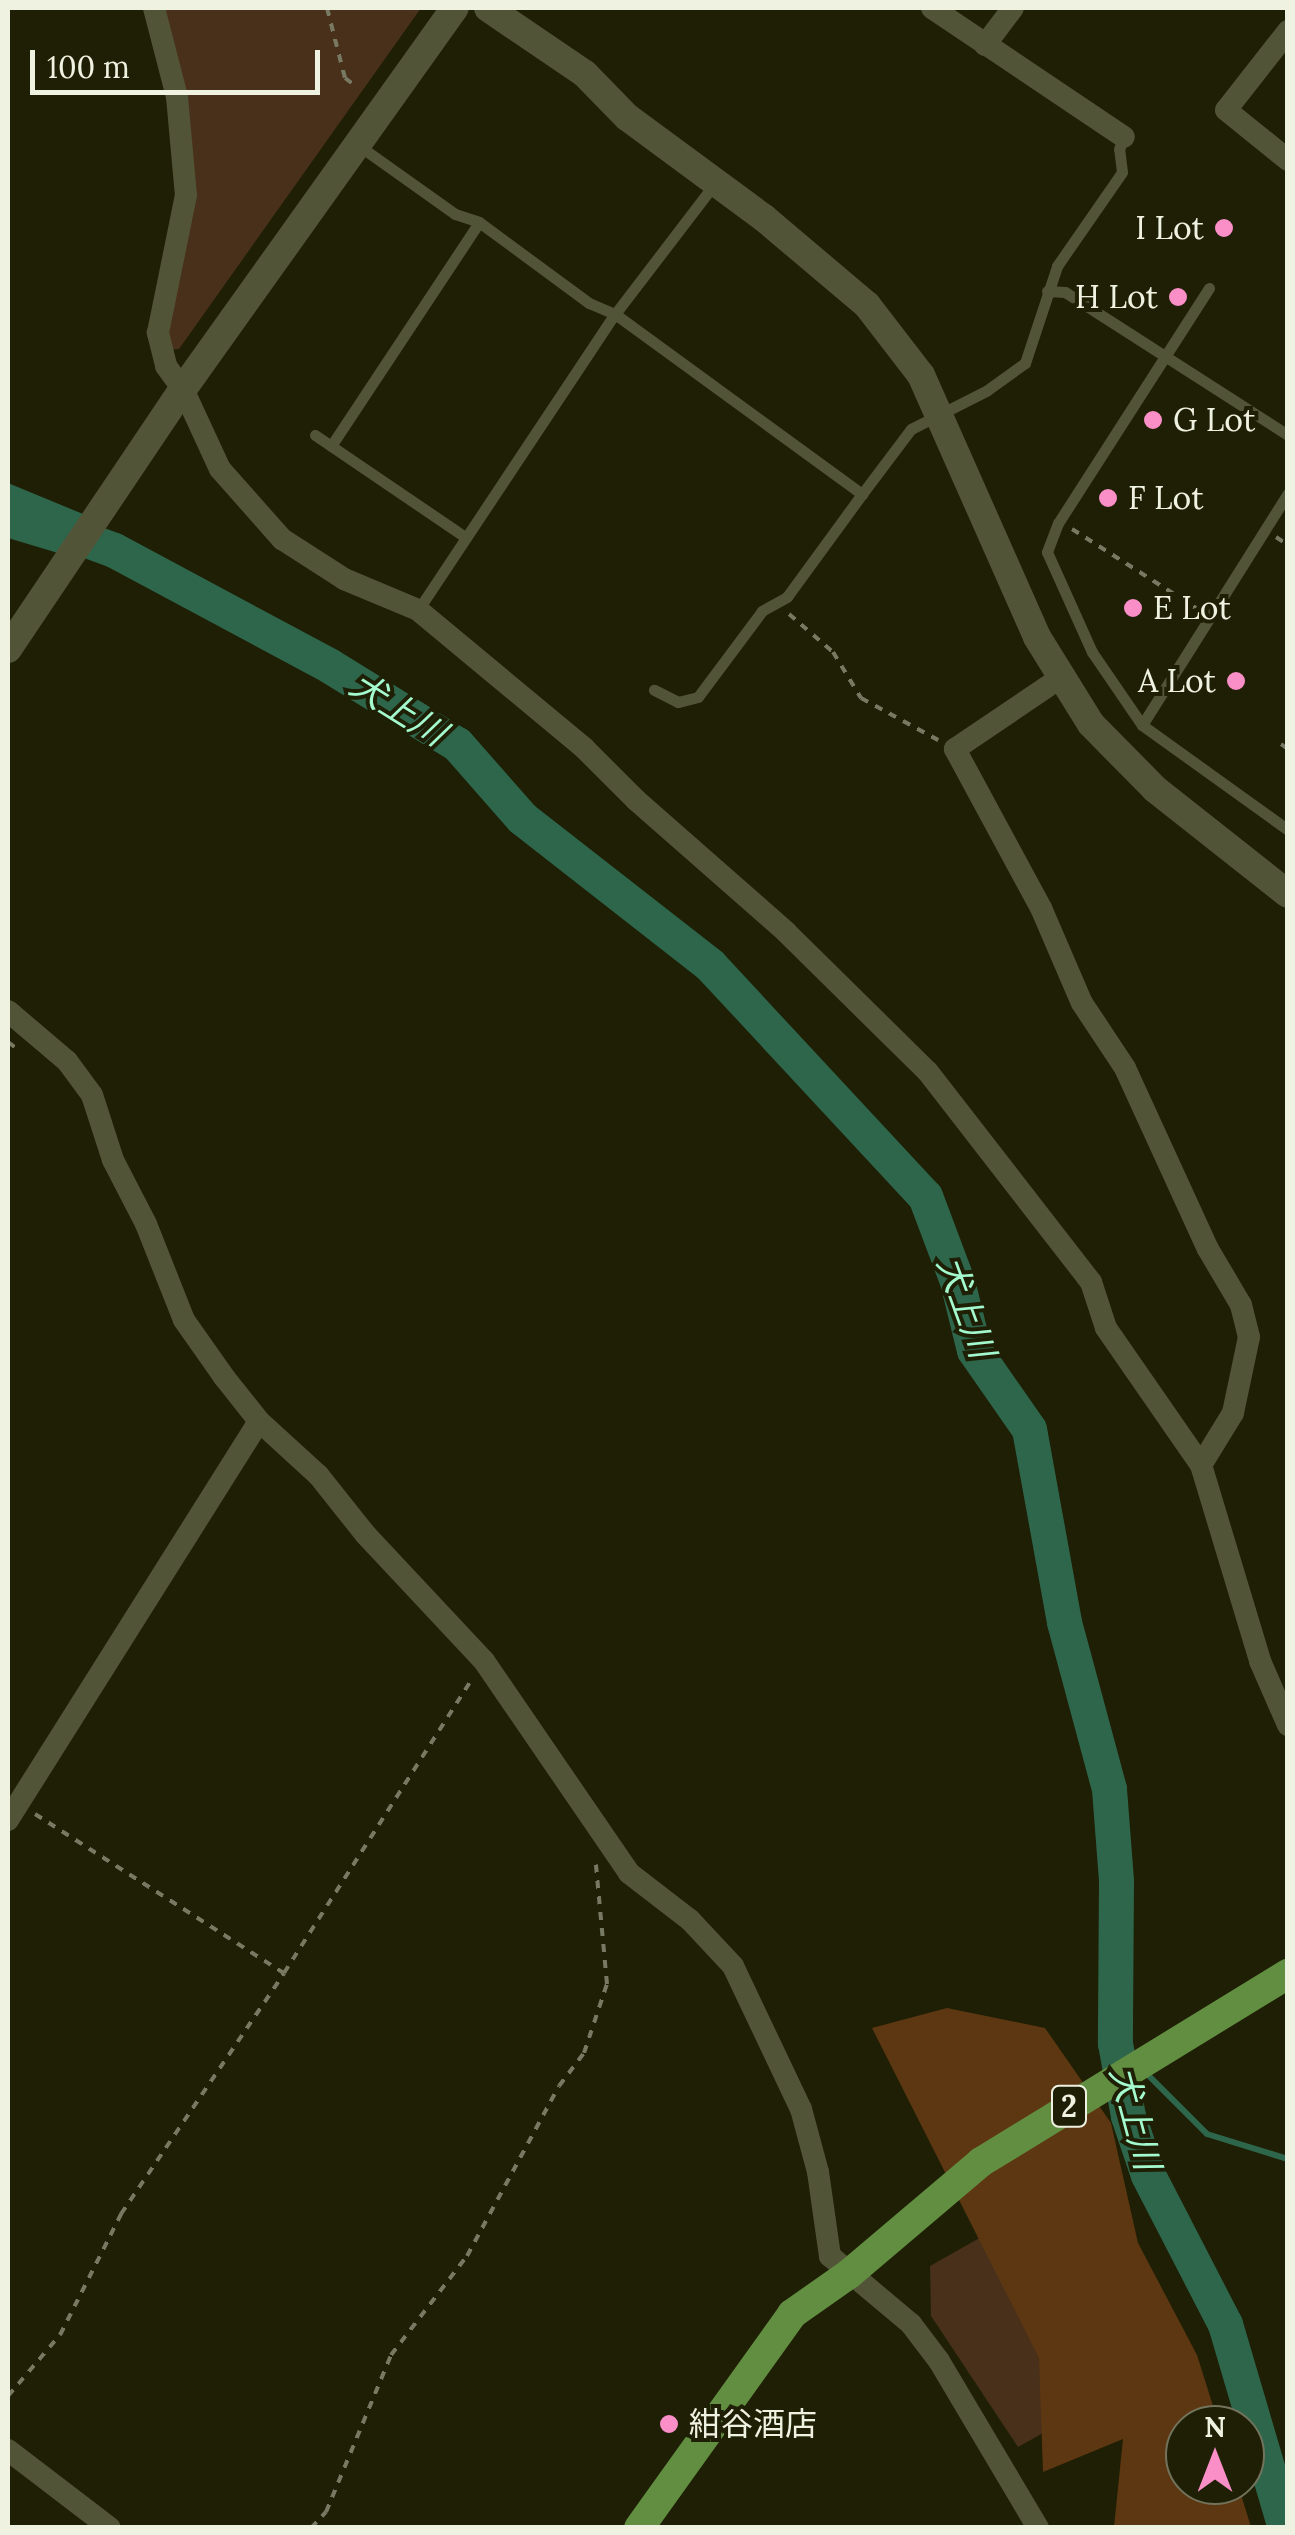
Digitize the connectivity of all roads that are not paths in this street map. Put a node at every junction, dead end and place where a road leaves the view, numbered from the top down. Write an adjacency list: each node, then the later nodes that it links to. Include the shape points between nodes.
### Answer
1 (154, 8): 17 (street, via 177,97 186,195 158,333 166,366)
2 (454, 8): 9 (street)
3 (488, 8): 11 (street, via 585,74 628,117)
4 (932, 8): 7 (street)
5 (1013, 8): 7 (street)
6 (1288, 31): 10 (street, via 1226,110)
7 (985, 44): 8 (street)
8 (1124, 137): 14 (lane, via 1122,172)
9 (358, 146): 12 (lane, via 454,214); 17 (street)
10 (1288, 160)
11 (715, 184): 15 (lane); 18 (street, via 867,304 920,376)
12 (479, 222): 15 (lane, via 589,303); 21 (lane)
13 (1209, 288): 16 (lane)
14 (1047, 291): 16 (lane, via 1065,292); 18 (lane, via 1025,363)
15 (615, 314): 23 (lane); 24 (lane)
16 (1166, 356): 19 (lane); 29 (lane, via 1058,523 1048,552 1092,652)
17 (182, 389): 25 (street, via 220,469 282,539 344,579); 26 (street)
18 (940, 416): 23 (lane, via 911,429); 27 (street)
19 (1288, 434)
20 (315, 435): 21 (lane)
21 (330, 446): 24 (lane)
22 (1288, 493): 29 (lane)
23 (862, 494): 28 (lane, via 788,596 762,612 698,697 678,702)
24 (464, 537): 25 (lane)
25 (418, 610): 34 (street, via 584,748 928,1072 1092,1282 1106,1328)
26 (8, 650)
27 (1060, 678): 31 (street, via 1091,724 1154,789); 34 (street, via 955,749 1041,908 1082,1002 1126,1068 1208,1249 1241,1305 1249,1337 1233,1413)
28 (654, 690)
29 (1142, 725): 30 (lane)
30 (1288, 830)
31 (1288, 894)
32 (8, 1011): 33 (street, via 67,1061 92,1096 184,1320)
33 (259, 1421): 36 (street); 38 (street, via 319,1476 484,1661 629,1873 690,1920 733,1966 800,2109 818,2172 830,2256)
34 (1201, 1466): 35 (street, via 1260,1661)
35 (1288, 1726)
36 (13, 1812)
37 (1288, 1974): 38 (main road, 2, via 1022,2135)
38 (857, 2266): 41 (main road, 2, via 792,2314); 42 (street, via 940,2361)
39 (8, 2450): 40 (street)
40 (110, 2528)
41 (638, 2528)
42 (1038, 2528)

